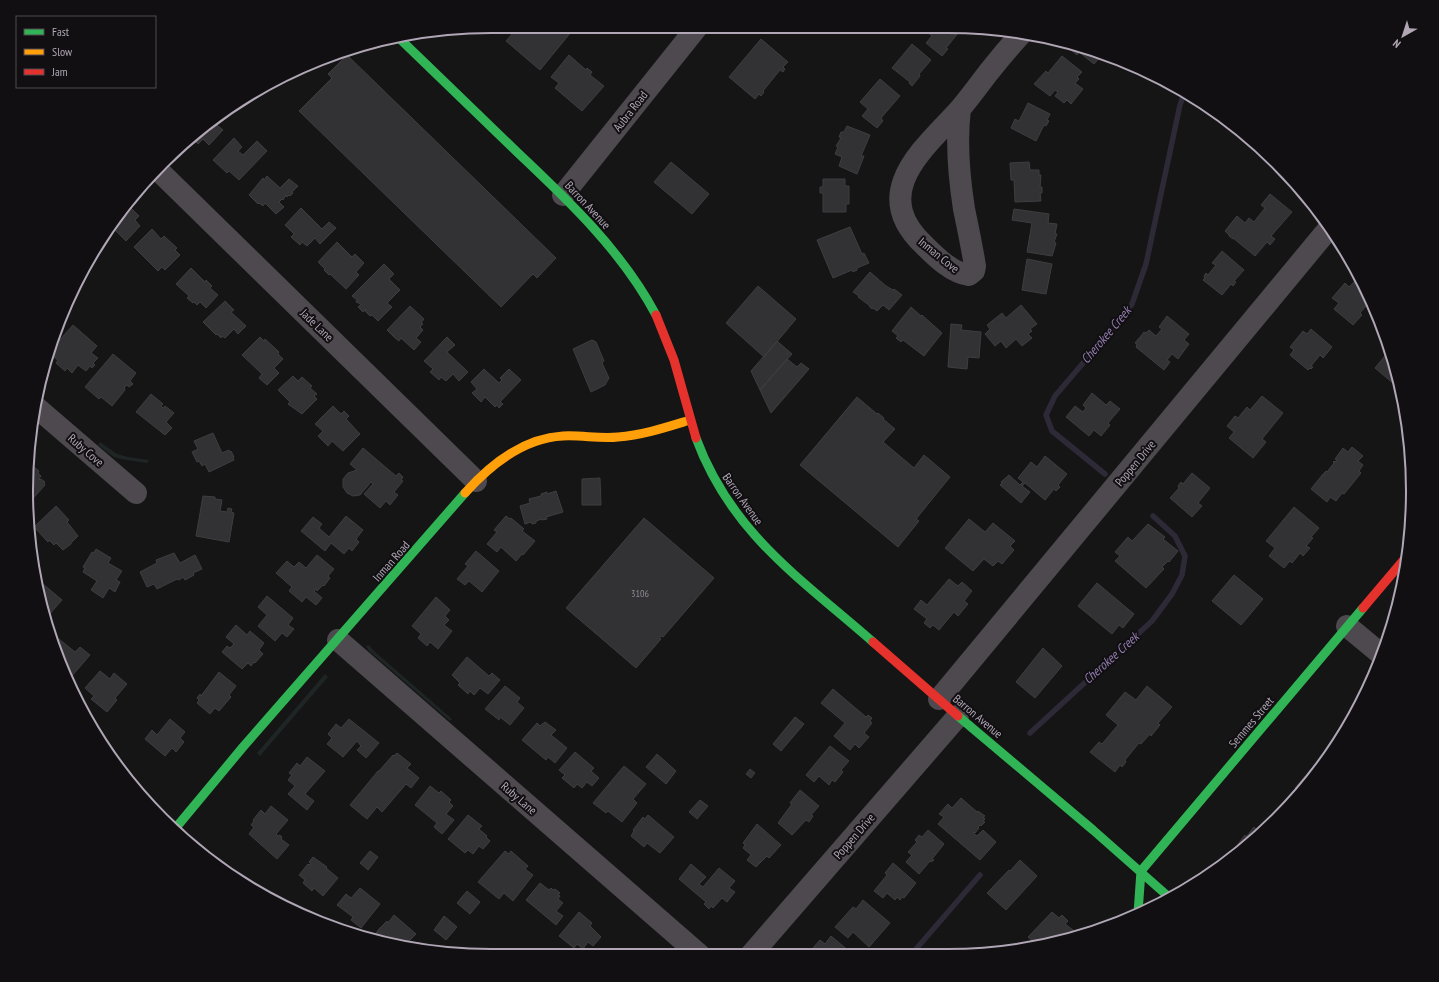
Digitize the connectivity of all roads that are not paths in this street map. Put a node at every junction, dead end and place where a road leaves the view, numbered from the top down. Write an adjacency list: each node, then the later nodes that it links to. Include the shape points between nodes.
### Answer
1 (692, 33): 6 (street, Aubra Road)
2 (1017, 39): 4 (street, Inman Cove)
3 (403, 42): 6 (main road, Barron Avenue)
4 (960, 109): 4 (street, Inman Cove, via 958,124 961,179 975,266 969,275 955,270 931,252 911,231 900,197 902,184 914,160)
5 (161, 173): 10 (street, Jade Lane)
6 (563, 196): 9 (main road, Barron Avenue, via 611,247 650,302 664,329)
7 (1326, 232): 16 (street, Poppen Drive)
8 (40, 411): 11 (street, Ruby Cove)
9 (690, 420): 10 (main road, Inman Road, via 618,437 561,436 541,440 515,450); 16 (main road, Barron Avenue, via 720,490 763,546)
10 (476, 481): 14 (main road, Inman Road)
11 (136, 493)
12 (1400, 565): 13 (main road, Semmes Street)
13 (1347, 626): 15 (street); 19 (main road, Semmes Street)
14 (338, 640): 18 (main road, Inman Road); 22 (street, Ruby Lane)
15 (1377, 651)
16 (939, 699): 17 (main road, Barron Avenue)
17 (958, 716): 19 (main road, Barron Avenue); 23 (street, Poppen Drive)
18 (178, 825)
19 (1141, 871): 20 (main road, Barron Avenue); 21 (main road)
20 (1166, 894)
21 (1138, 907)
22 (692, 949)
23 (756, 949)

